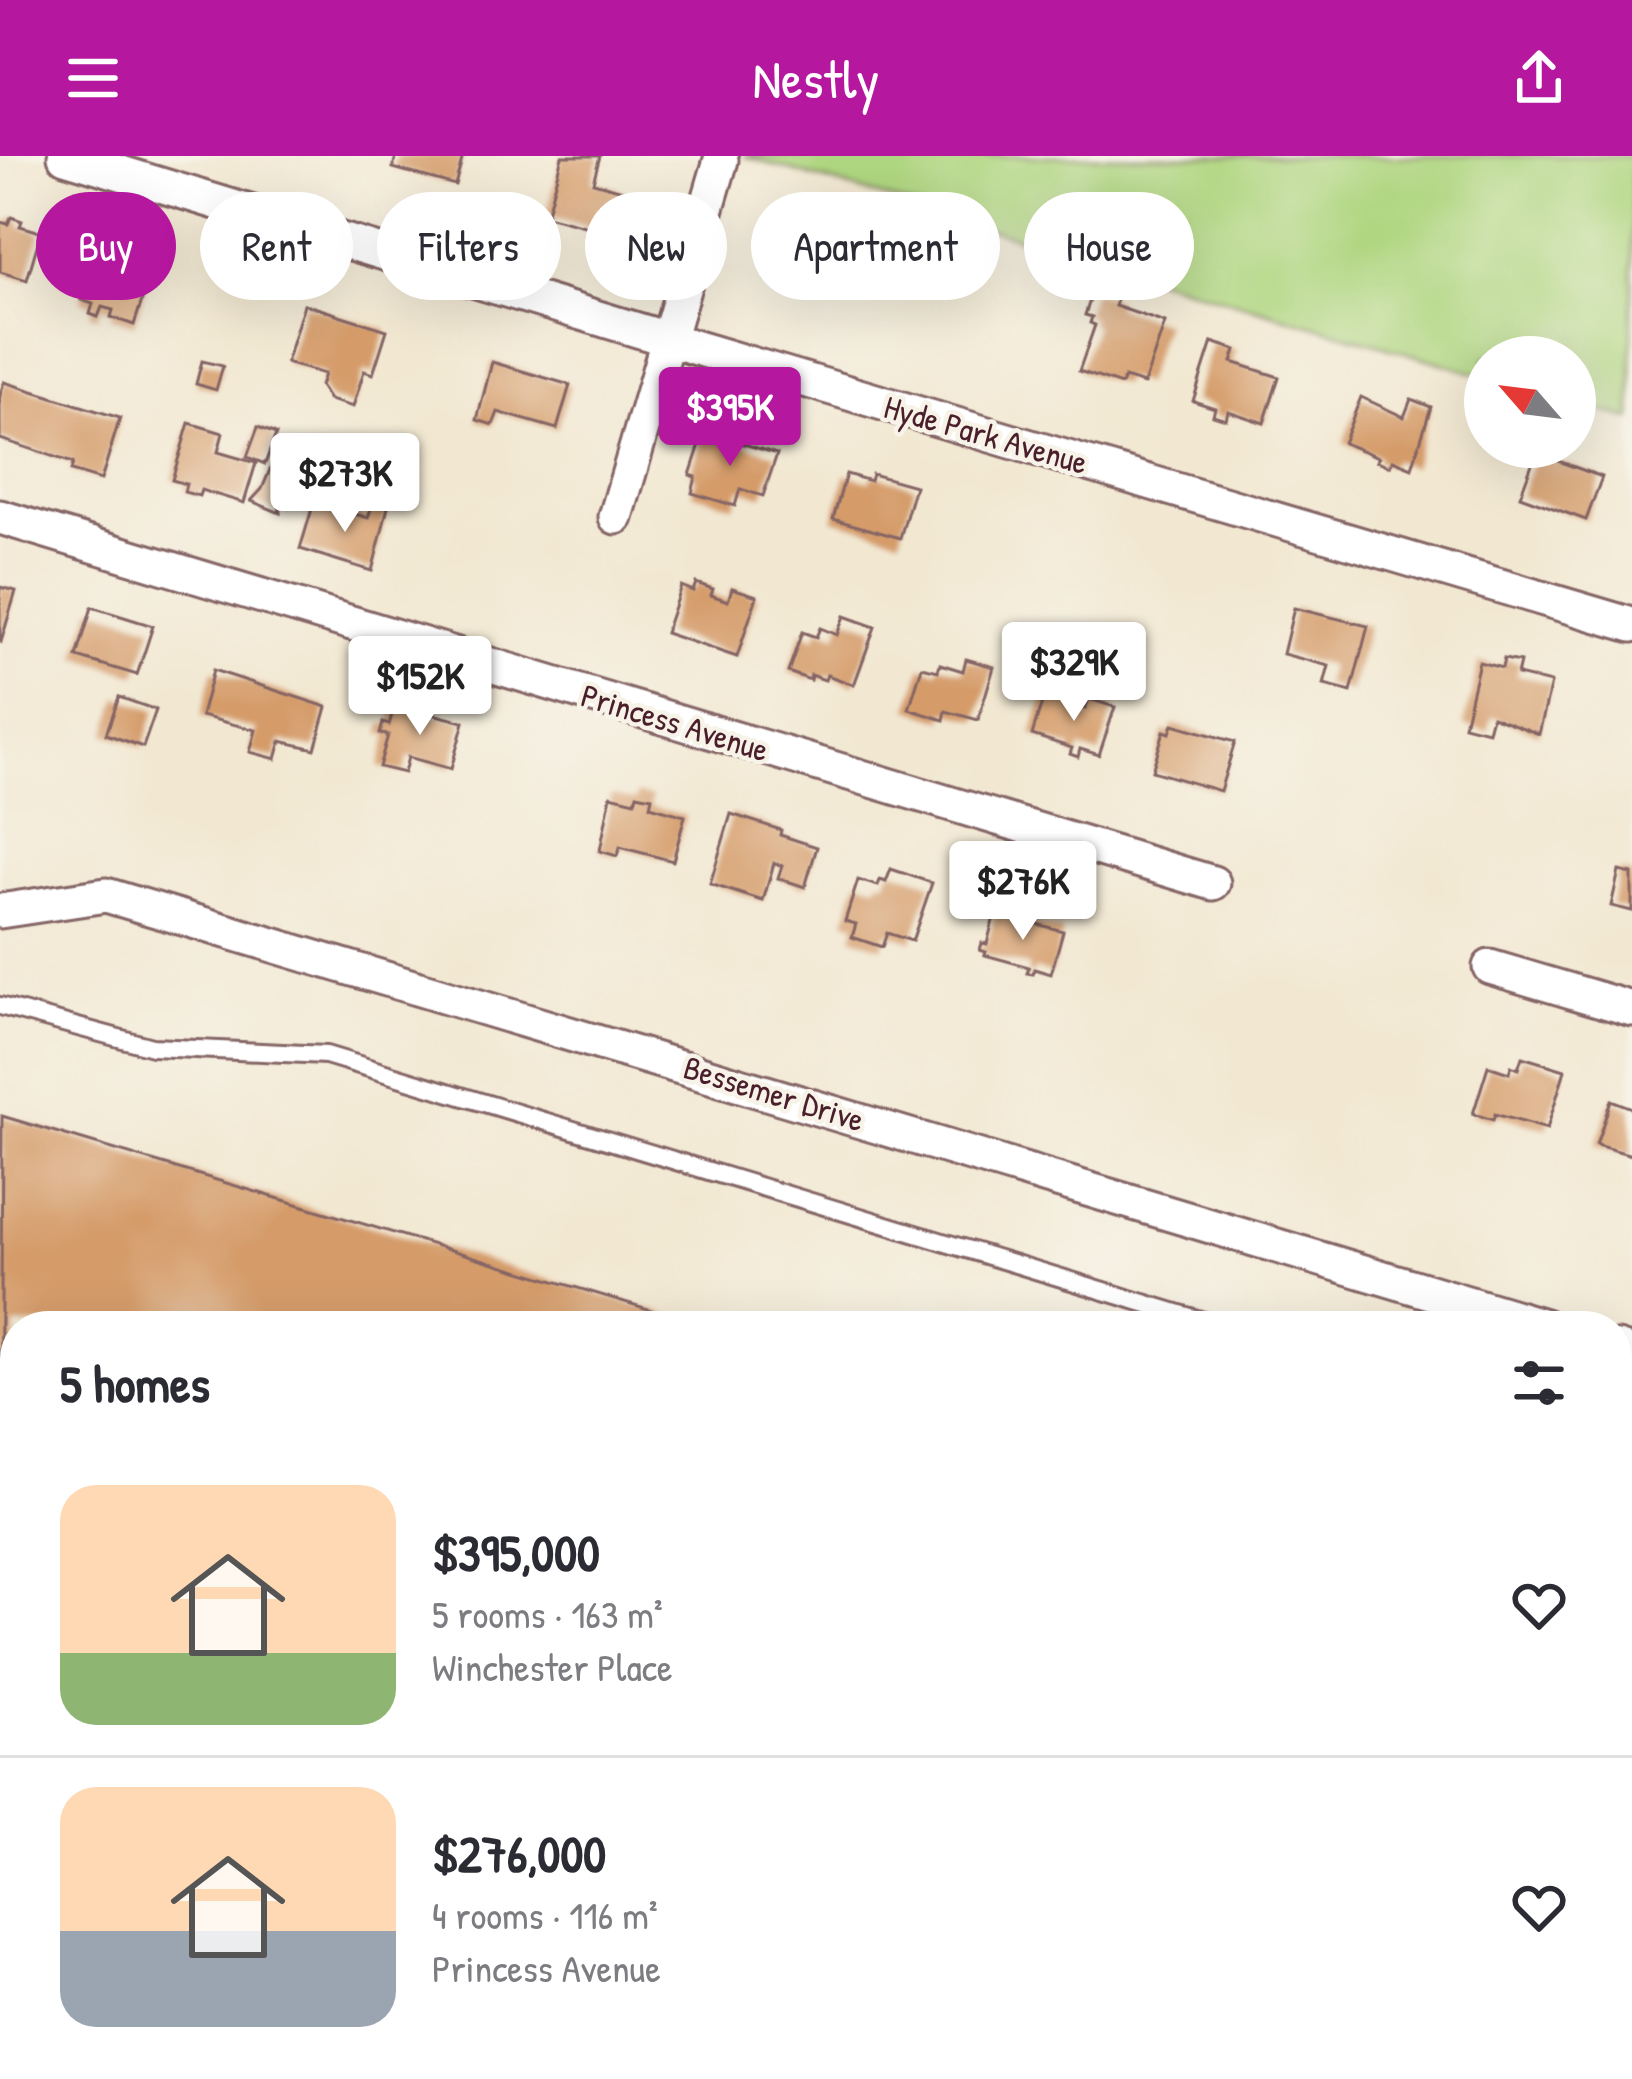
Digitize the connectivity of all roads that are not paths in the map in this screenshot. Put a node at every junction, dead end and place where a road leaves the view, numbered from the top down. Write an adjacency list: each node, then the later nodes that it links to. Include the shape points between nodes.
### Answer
1 (65, 156): 3 (street, Hyde Park Avenue)
2 (721, 160): 3 (street)
3 (668, 340): 5 (street); 6 (street, Hyde Park Avenue)
4 (0, 517): 7 (street, Princess Avenue)
5 (616, 517)
6 (1632, 625)
7 (1213, 884)
8 (1, 915): 13 (street, Bessemer Drive, via 106,895)
9 (1490, 967): 11 (street)
10 (0, 1006): 12 (lane, via 152,1047 326,1055)
11 (1632, 1009)
12 (1171, 1311)
13 (1494, 1311)

